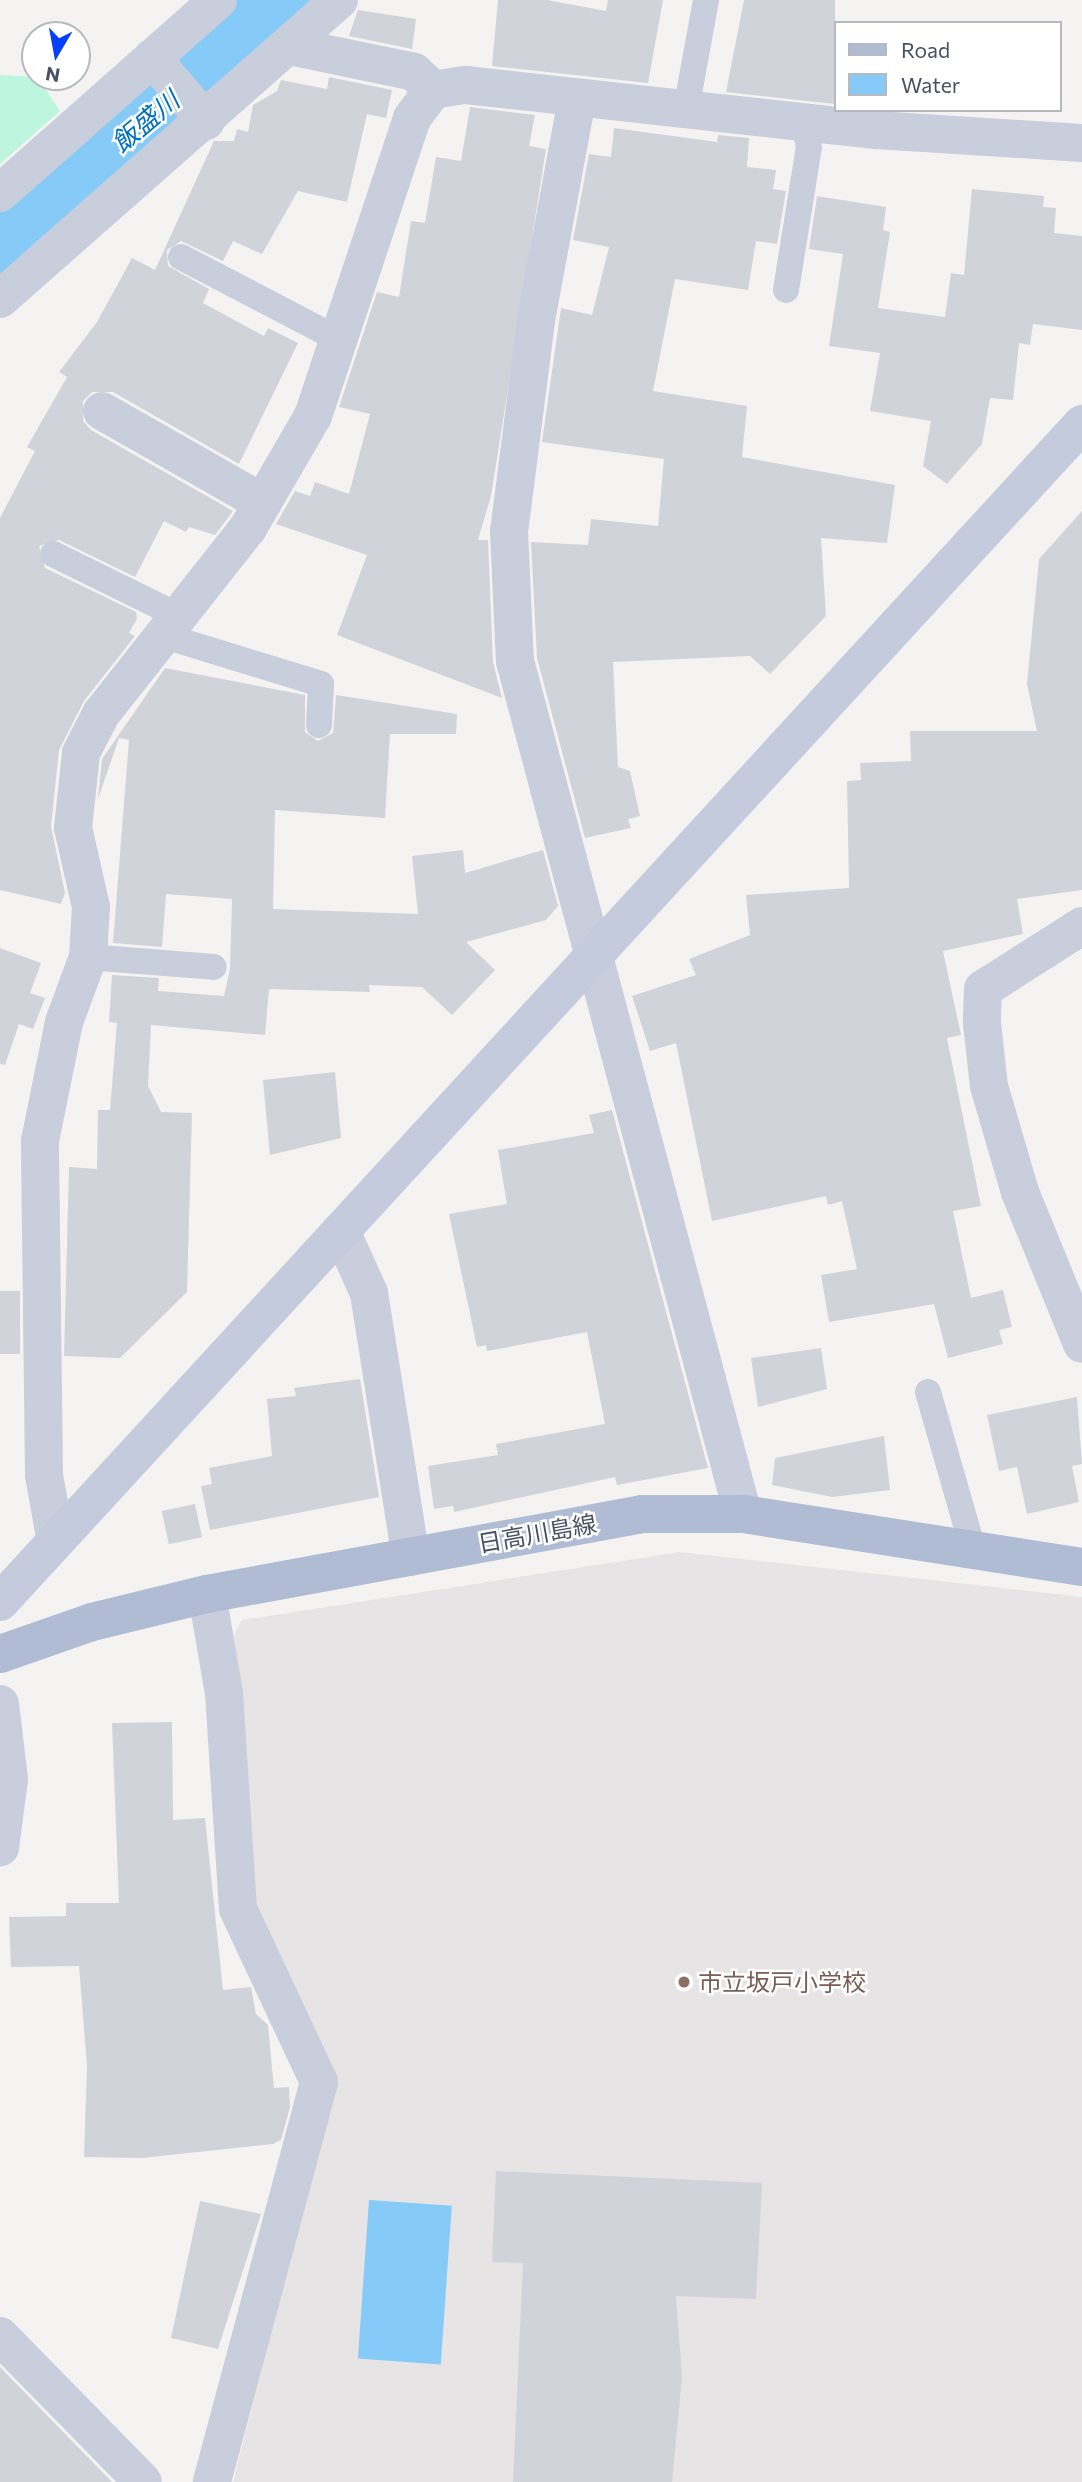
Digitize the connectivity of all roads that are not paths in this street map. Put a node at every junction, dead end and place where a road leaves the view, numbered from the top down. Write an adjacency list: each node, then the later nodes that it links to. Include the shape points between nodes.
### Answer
1 (218, 0): 5 (street)
2 (339, 0): 4 (street)
3 (706, 0): 8 (lane)
4 (289, 46): 6 (street, via 414,72); 9 (street)
5 (156, 63): 9 (street); 12 (street)
6 (433, 90): 7 (street, via 466,85); 16 (street, via 412,118)
7 (577, 99): 8 (street); 24 (street, via 536,321 509,531 515,661)
8 (686, 110): 10 (street)
9 (202, 116): 15 (street)
10 (804, 123): 11 (street); 14 (lane, via 809,146)
11 (1082, 143)
12 (0, 193)
13 (181, 257): 16 (lane)
14 (786, 290)
15 (0, 299)
16 (340, 340): 19 (street, via 313,416)
17 (102, 411): 19 (street)
18 (1082, 424): 24 (street)
19 (263, 503): 21 (street)
20 (53, 554): 21 (lane)
21 (175, 627): 22 (lane, via 321,684); 25 (street, via 101,714 81,752 73,828 91,907)
22 (319, 725)
23 (1082, 926): 28 (street, via 983,989 982,1023 989,1086 1020,1192)
24 (594, 953): 27 (street); 30 (street)
25 (88, 957): 26 (lane); 31 (street, via 64,1022 40,1141 44,1475)
26 (214, 967)
27 (341, 1231): 31 (street); 33 (street, via 369,1293)
28 (1082, 1345)
29 (928, 1392): 32 (lane)
30 (743, 1514): 32 (main road, 日高川島線); 33 (main road, 日高川島線, via 643,1514)
31 (55, 1537): 36 (street)
32 (973, 1549): 34 (main road, 日高川島線)
33 (411, 1557): 35 (main road, 日高川島線)
34 (1082, 1567)
35 (207, 1594): 37 (main road, 日高川島線, via 92,1622); 42 (street, via 224,1693 238,1909 319,2082)
36 (0, 1602)
37 (0, 1654)
38 (0, 1704): 39 (street, via 9,1779)
39 (0, 1847)
40 (0, 2336): 41 (street)
41 (143, 2482)
42 (212, 2482)

